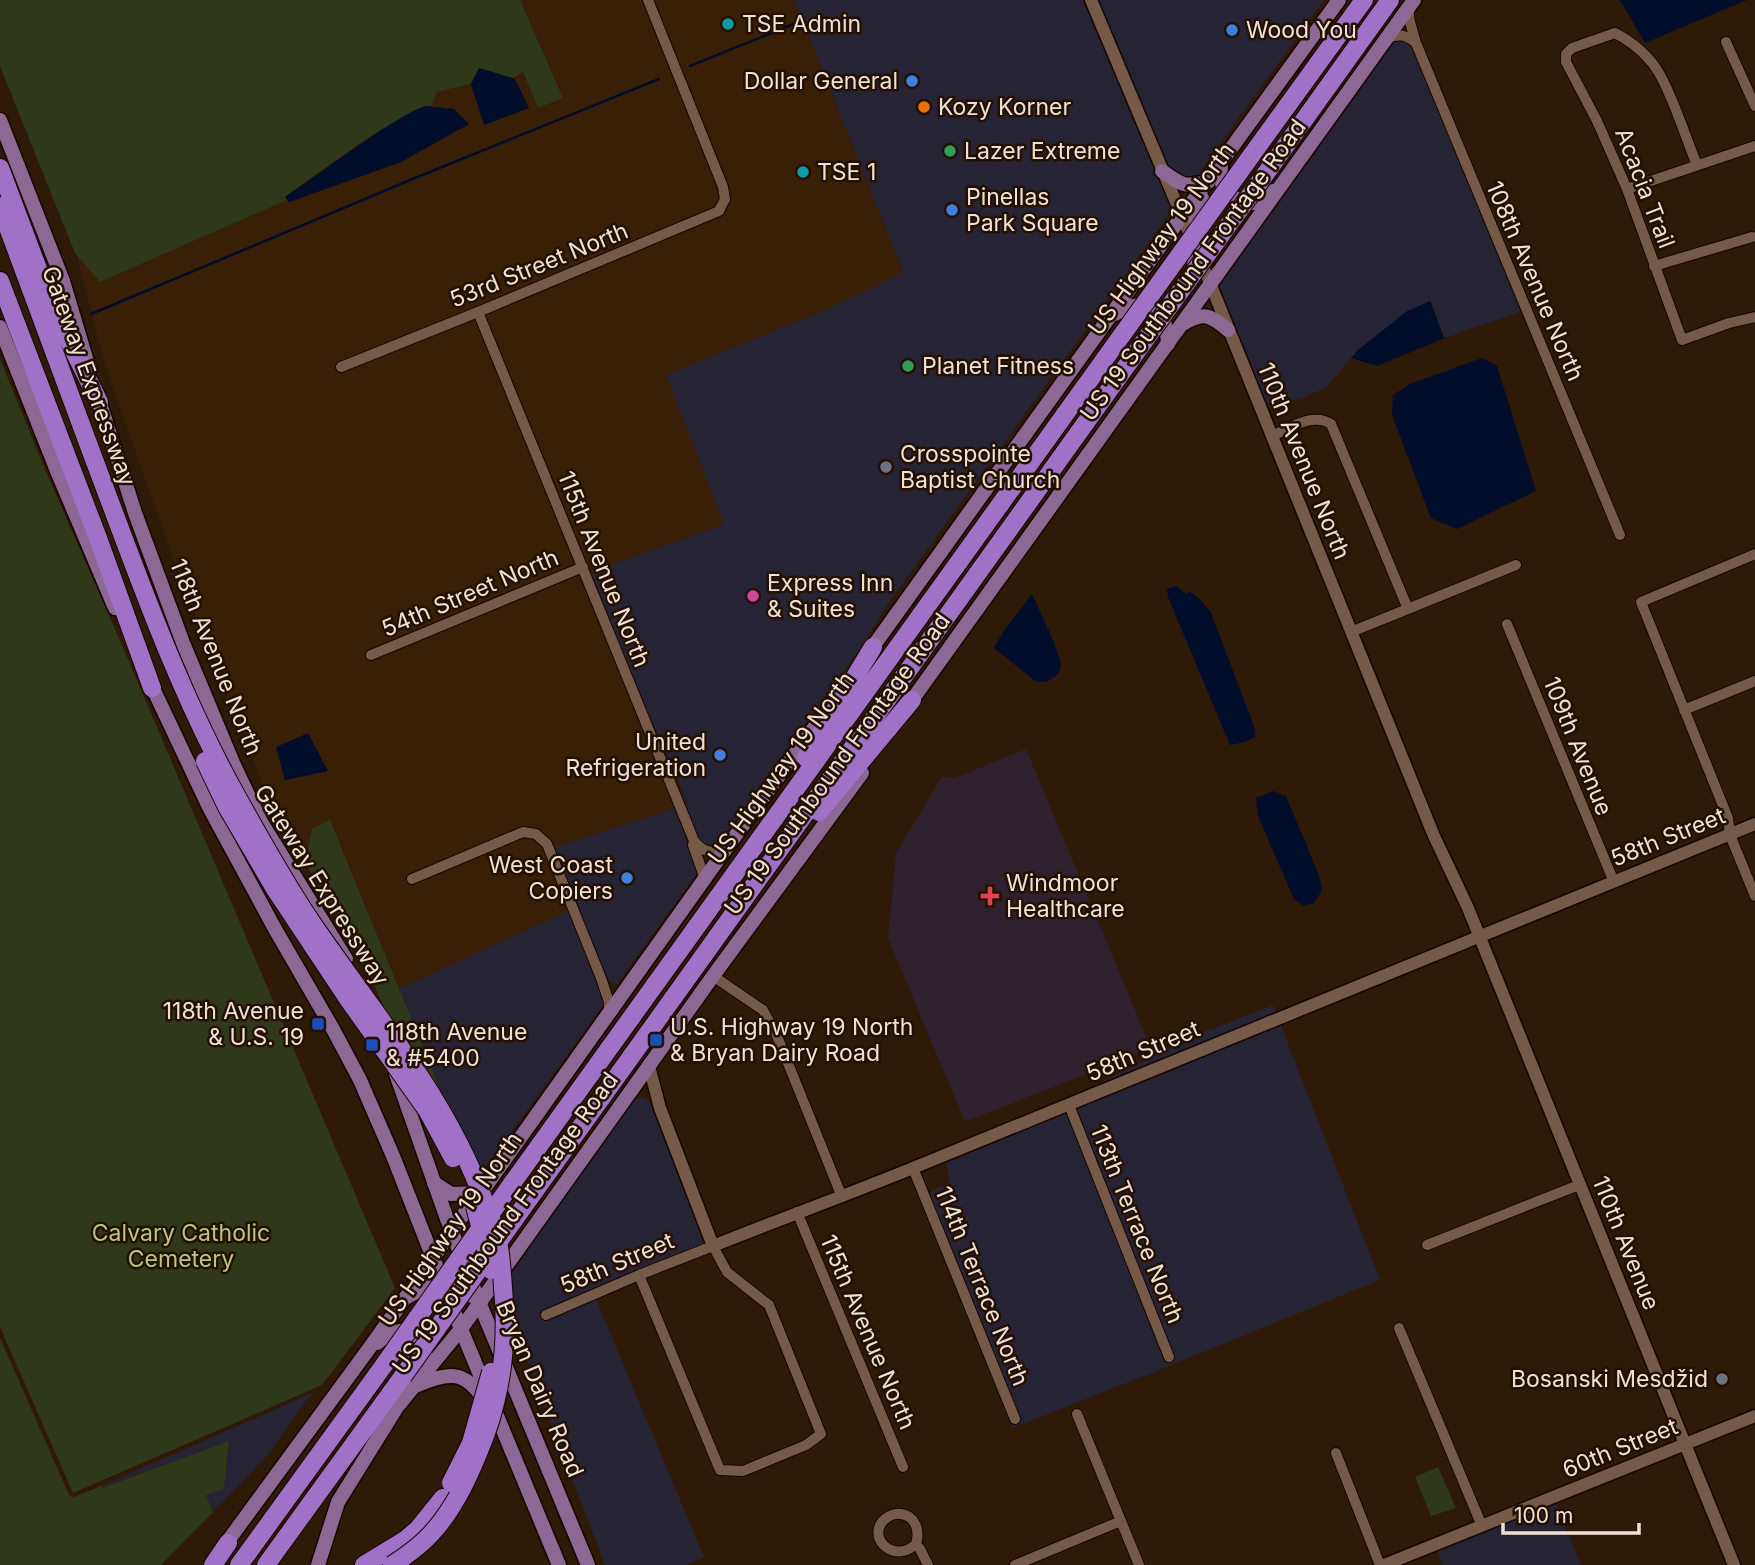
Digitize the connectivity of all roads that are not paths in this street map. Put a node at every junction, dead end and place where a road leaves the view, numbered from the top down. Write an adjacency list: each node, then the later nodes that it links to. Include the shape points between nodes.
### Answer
1 (648, 0): 30 (street, 53rd Street North, via 720,178 725,198 719,211)
2 (1091, 0): 16 (street, 110th Avenue North)
3 (1339, 0): 13 (main road)
4 (1364, 0): 56 (highway, US Highway 19 North, bridge)
5 (1390, 0): 62 (highway, US Highway 19 North, bridge)
6 (1411, 4): 7 (main road, US 19 Southbound Frontage Road); 9 (street, 108th Avenue North, via 1409,22)
7 (1386, 39): 9 (street, via 1406,35); 18 (main road, US 19 Southbound Frontage Road)
8 (1726, 42): 10 (street)
9 (1416, 43): 41 (street, 108th Avenue North)
10 (1755, 106)
11 (0, 120): 38 (main road, 118th Avenue North, via 63,281)
12 (1755, 146): 14 (street)
13 (1221, 164): 17 (main road); 18 (main road, via 1221,182 1231,196 1247,203 1264,198)
14 (1697, 165): 19 (street); 19 (street, Acacia Trail, via 1659,72 1615,33 1572,48 1566,62)
15 (0, 168): 38 (highway, via 52,306)
16 (1162, 171): 17 (main road, via 1189,186); 21 (street, 110th Avenue North)
17 (1208, 181): 21 (main road); 25 (main road, via 1196,211)
18 (1283, 182): 22 (main road, US 19 Southbound Frontage Road)
19 (1627, 189): 26 (street, Acacia Trail)
20 (0, 206): 40 (highway, Gateway Expressway)
21 (1182, 216): 25 (street, 110th Avenue North); 27 (main road)
22 (1250, 229): 25 (main road); 29 (main road, US 19 Southbound Frontage Road)
23 (1752, 237): 26 (street)
24 (0, 240): 40 (highway, Gateway Expressway)
25 (1196, 250): 27 (main road); 29 (street, 110th Avenue North); 34 (main road)
26 (1654, 265): 32 (street, Acacia Trail, via 1682,340)
27 (1141, 275): 31 (main road)
28 (0, 281): 51 (highway)
29 (1210, 284): 34 (main road, US 19 Southbound Frontage Road); 35 (street, 110th Avenue North)
30 (478, 312): 37 (street, 53rd Street North); 44 (street, 115th Avenue North)
31 (1111, 316): 36 (main road, via 1140,303 1152,305 1167,329); 48 (main road)
32 (1755, 317)
33 (0, 327): 51 (main road)
34 (1179, 327): 35 (main road, via 1203,316); 36 (main road, US 19 Southbound Frontage Road)
35 (1228, 330): 39 (street, 110th Avenue North)
36 (1168, 344): 52 (main road, US 19 Southbound Frontage Road)
37 (341, 367)
38 (99, 402): 75 (main road, 118th Avenue North, via 144,539 225,743 261,822 361,989)
39 (1272, 436): 45 (street, via 1315,418 1331,424); 47 (street, 110th Avenue North)
40 (90, 464): 115 (highway, Gateway Expressway, bridge, via 153,645 227,807 275,889 427,1110 476,1210 490,1265 495,1320 491,1373 471,1443 443,1498 418,1529); 116 (highway, Gateway Expressway, bridge, via 191,707 234,792 311,921 448,1122 496,1234 506,1328 503,1371 491,1418 474,1464 442,1520)
41 (1620, 535)
42 (1755, 554): 53 (street, via 1641,602)
43 (1516, 565): 45 (street)
44 (583, 567): 49 (street, 54th Street North); 57 (street, 115th Avenue North)
45 (1408, 609): 47 (street)
46 (1507, 624): 61 (street, 109th Avenue)
47 (1351, 632): 64 (street, 110th Avenue North)
48 (873, 647): 56 (highway); 58 (main road)
49 (371, 655)
50 (1755, 681): 53 (street)
51 (152, 688): 85 (main road, via 210,809 360,1080)
52 (912, 700): 62 (highway); 65 (main road, US 19 Southbound Frontage Road)
53 (1684, 710): 55 (street, via 1728,818)
54 (1755, 824): 55 (street, 58th Street)
55 (1730, 835): 61 (street, 58th Street); 63 (street)
56 (759, 840): 112 (highway, US Highway 19 North, bridge)
57 (694, 841): 58 (street, via 706,852); 59 (street, 115th Avenue North)
58 (725, 850): 59 (main road)
59 (705, 879): 67 (main road)
60 (412, 880): 66 (street, via 523,832 536,834 547,844)
61 (1614, 882): 64 (street, 58th Street)
62 (746, 896): 97 (highway, US Highway 19 North, bridge, via 529,1199)
63 (1755, 896)
64 (1479, 937): 71 (street, 58th Street); 76 (street, 110th Avenue)
65 (713, 975): 69 (main road, US 19 Southbound Frontage Road); 78 (street, 115th Avenue North, via 763,1010)
66 (601, 978): 67 (street, via 609,987); 68 (street)
67 (629, 987): 68 (main road)
68 (610, 1013): 74 (main road)
69 (649, 1066): 70 (main road, US 19 Southbound Frontage Road); 72 (street)
70 (627, 1096): 72 (street, via 645,1094); 81 (main road, US 19 Southbound Frontage Road)
71 (1069, 1105): 73 (street, 58th Street); 96 (street, 113th Terrace North)
72 (660, 1108): 84 (street)
73 (914, 1168): 78 (street, 58th Street); 101 (street, 114th Terrace North)
74 (492, 1177): 77 (main road); 81 (main road, via 489,1189 494,1213 520,1227)
75 (434, 1183): 77 (main road, via 451,1194); 82 (main road, 118th Avenue North)
76 (1580, 1185): 83 (street); 103 (street, 110th Avenue)
77 (481, 1193): 80 (main road)
78 (842, 1197): 79 (street, 58th Street)
79 (797, 1212): 84 (street, 58th Street); 105 (street, 115th Avenue North)
80 (464, 1214): 82 (main road); 87 (main road)
81 (536, 1222): 86 (main road, US 19 Southbound Frontage Road)
82 (451, 1230): 85 (main road); 87 (main road)
83 (1427, 1244)
84 (713, 1246): 88 (street, 58th Street); 88 (street, via 727,1272 769,1305 821,1434 806,1445 743,1471 720,1470)
85 (433, 1259): 87 (main road); 89 (main road)
86 (506, 1264): 87 (main road, via 486,1272); 90 (main road, US 19 Southbound Frontage Road)
87 (454, 1275): 89 (main road); 90 (main road); 93 (main road); 95 (main road)
88 (639, 1275): 91 (street, 58th Street)
89 (403, 1299): 94 (main road)
90 (479, 1302): 93 (main road, US 19 Southbound Frontage Road); 118 (main road, Bryan Dairy Road)
91 (546, 1315)
92 (1399, 1328): 107 (street)
93 (461, 1329): 95 (main road, US 19 Southbound Frontage Road); 102 (main road)
94 (368, 1350): 98 (main road, via 388,1334 404,1330 419,1339 425,1353); 108 (main road)
95 (440, 1354): 97 (main road, US 19 Southbound Frontage Road)
96 (1169, 1357)
97 (409, 1381): 98 (main road, US 19 Southbound Frontage Road); 102 (main road, via 449,1375 465,1379 479,1392); 113 (highway, US Highway 19 North)
98 (397, 1407): 114 (main road, US 19 Southbound Frontage Road, via 338,1502)
99 (1077, 1414): 106 (street)
100 (1755, 1416): 103 (street, 60th Street)
101 (1015, 1419)
102 (502, 1430): 117 (main road)
103 (1686, 1444): 107 (street, 60th Street); 123 (street, 110th Avenue)
104 (1336, 1453): 122 (street)
105 (903, 1467)
106 (1121, 1521): 120 (street); 121 (street)
107 (1482, 1526): 122 (street, 60th Street)
108 (228, 1543): 110 (main road); 111 (highway)
109 (916, 1544): 109 (street, via 918,1529 909,1516 893,1514 881,1524 879,1539 888,1551 904,1553); 119 (street)
110 (206, 1565)
111 (213, 1565)
112 (239, 1565)
113 (266, 1565)
114 (318, 1565)
115 (364, 1565)
116 (393, 1565)
117 (559, 1565)
118 (588, 1565)
119 (928, 1565)
120 (1015, 1565)
121 (1139, 1565)
122 (1382, 1565)
123 (1734, 1565)

